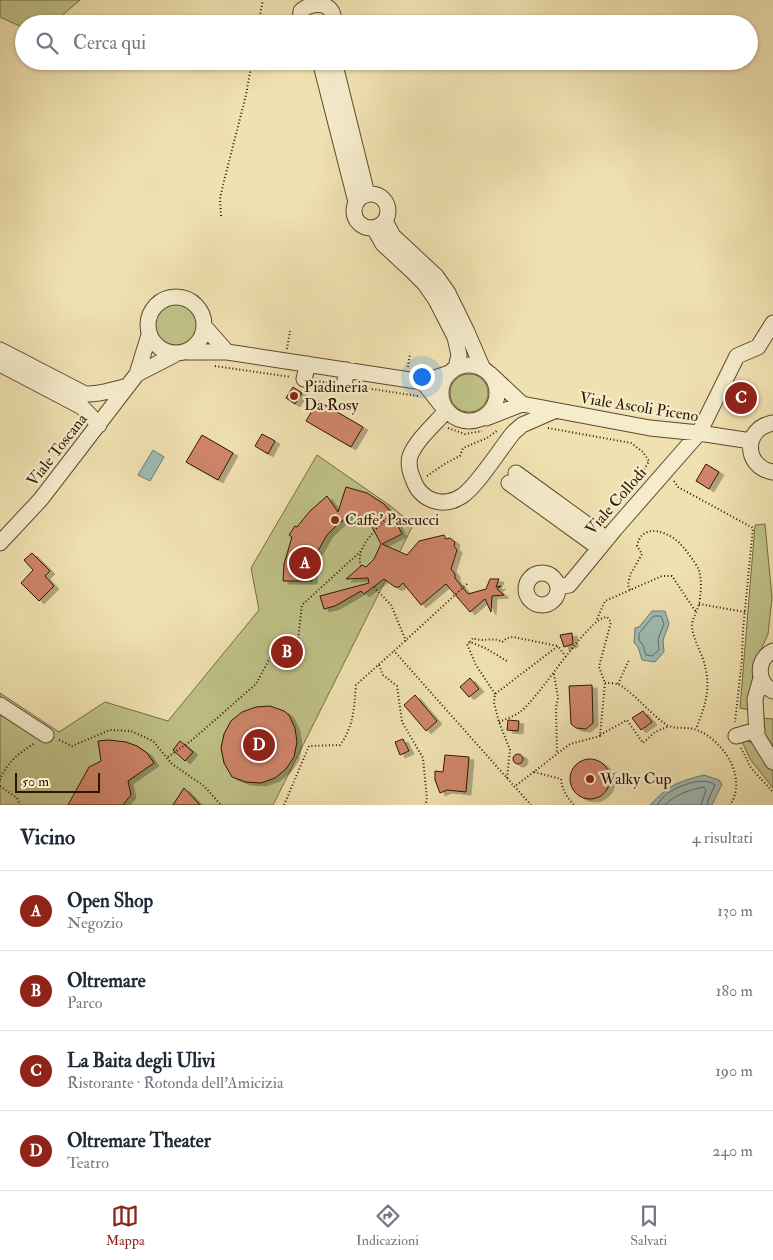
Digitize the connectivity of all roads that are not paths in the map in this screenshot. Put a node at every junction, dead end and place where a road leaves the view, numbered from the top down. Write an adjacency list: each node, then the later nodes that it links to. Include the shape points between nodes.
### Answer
1 (301, 15): 2 (street, via 309,3 315,1 331,9)
2 (333, 15)
3 (323, 70): 5 (street)
4 (336, 70): 5 (street)
5 (361, 198): 6 (street, via 353,212 357,222 365,228); 6 (street, via 376,195 384,200 388,212)
6 (380, 225): 16 (street, via 383,244 425,284 455,337 459,355); 17 (street, via 436,276 448,293)
7 (773, 323): 28 (street, Viale Collodi, via 758,347 737,356)
8 (205, 327): 9 (street, via 199,308 192,301 176,296 155,306 148,319); 11 (street); 12 (street, via 200,342)
9 (149, 335): 12 (street, via 160,348); 19 (street, Viale Toscana)
10 (0, 350): 19 (street, via 85,394 97,395)
11 (227, 352): 12 (street); 14 (street)
12 (182, 353): 19 (street, Viale Toscana)
13 (0, 364): 27 (street, via 82,407)
14 (308, 364): 15 (street); 18 (street)
15 (347, 370): 20 (street); 21 (street)
16 (452, 370): 17 (street, via 470,365); 20 (street); 24 (street, via 444,379 440,396)
17 (487, 371): 22 (street); 26 (street, via 495,382 497,400)
18 (304, 379)
19 (133, 380): 27 (street, Viale Toscana)
20 (423, 382): 24 (street)
21 (344, 385)
22 (522, 404): 23 (street, Viale Ascoli Piceno); 26 (street)
23 (554, 411): 24 (street, via 513,432 462,496 436,502 423,496 415,484 410,458 418,442); 28 (street, Viale Ascoli Piceno)
24 (442, 416): 26 (street)
25 (773, 423): 29 (street, via 759,428)
26 (484, 424)
27 (99, 425): 32 (street, Viale Toscana, via 41,499)
28 (699, 433): 29 (street, Viale Ascoli Piceno); 33 (street, Viale Collodi)
29 (751, 441): 30 (street, via 755,463)
30 (773, 472)
31 (512, 478): 33 (street)
32 (0, 542)
33 (603, 544): 34 (street, Viale Collodi, via 569,585)
34 (558, 587)
35 (773, 651): 36 (street, via 761,664)
36 (761, 678): 37 (street); 39 (street, via 755,699)
37 (773, 691)
38 (0, 705): 40 (street)
39 (757, 730): 41 (street); 42 (street, via 757,736)
40 (46, 735)
41 (736, 736)
42 (773, 762)

